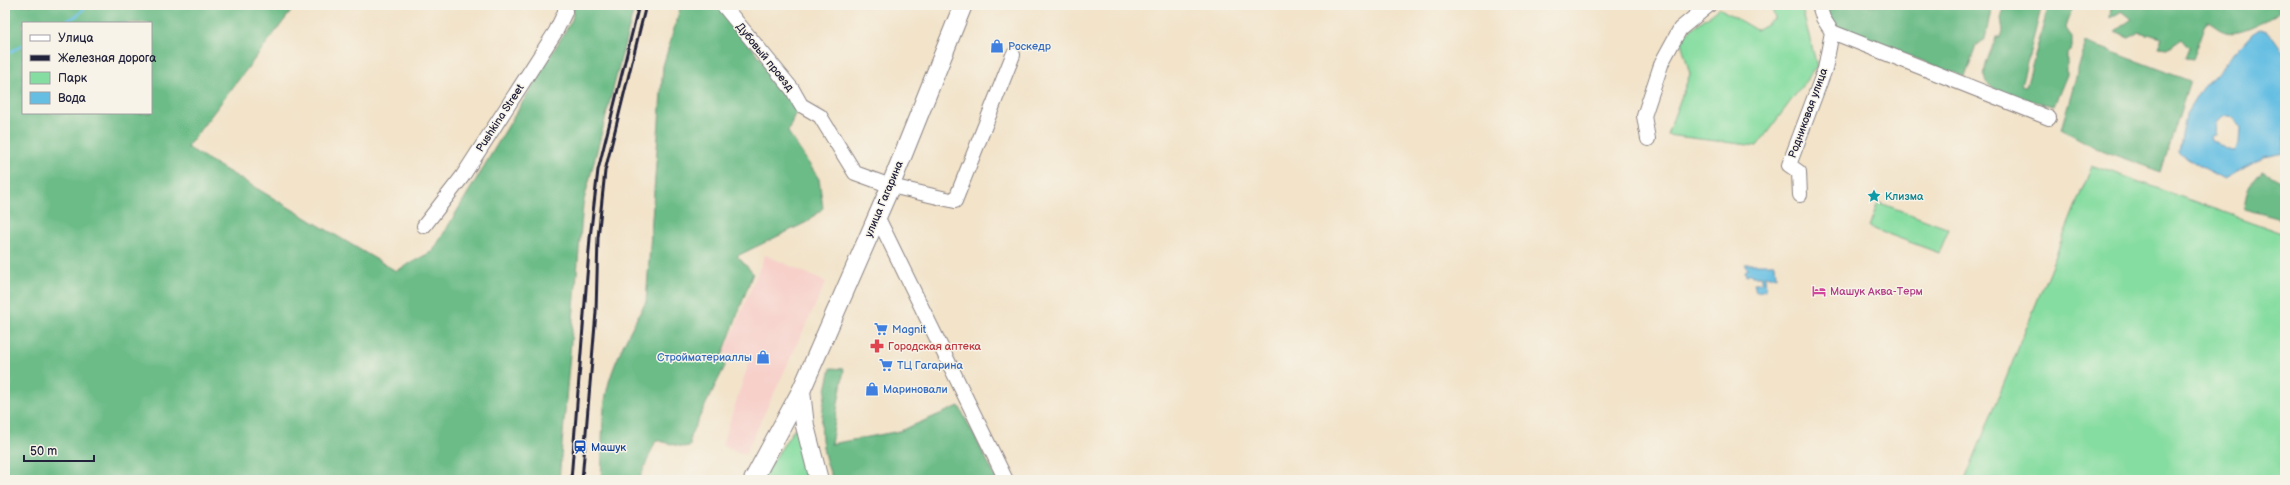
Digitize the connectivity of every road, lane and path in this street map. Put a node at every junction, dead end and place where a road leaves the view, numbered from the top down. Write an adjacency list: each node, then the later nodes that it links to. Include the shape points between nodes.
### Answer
1 (565, 5): 13 (street, Pushkina Street, via 565,12 548,43 462,177)
2 (723, 5): 10 (street, Дубовый проезд, via 792,89 801,105 820,116 855,173)
3 (963, 5): 10 (main road, улица Гагарина)
4 (1709, 5): 9 (street, via 1680,29 1662,62 1644,116)
5 (1818, 5): 6 (street)
6 (1832, 32): 8 (street); 11 (street, Родниковая улица, via 1825,69 1789,165 1799,172)
7 (1013, 55): 10 (street, Дубовый проезд, via 955,201)
8 (2049, 118)
9 (1648, 139)
10 (891, 186): 12 (main road, улица Гагарина)
11 (1800, 195)
12 (877, 216): 14 (main road, улица Гагарина); 17 (street)
13 (424, 226)
14 (801, 391): 15 (main road, улица Гагарина); 16 (main road, via 807,433)
15 (753, 480)
16 (819, 480)
17 (1006, 480)

